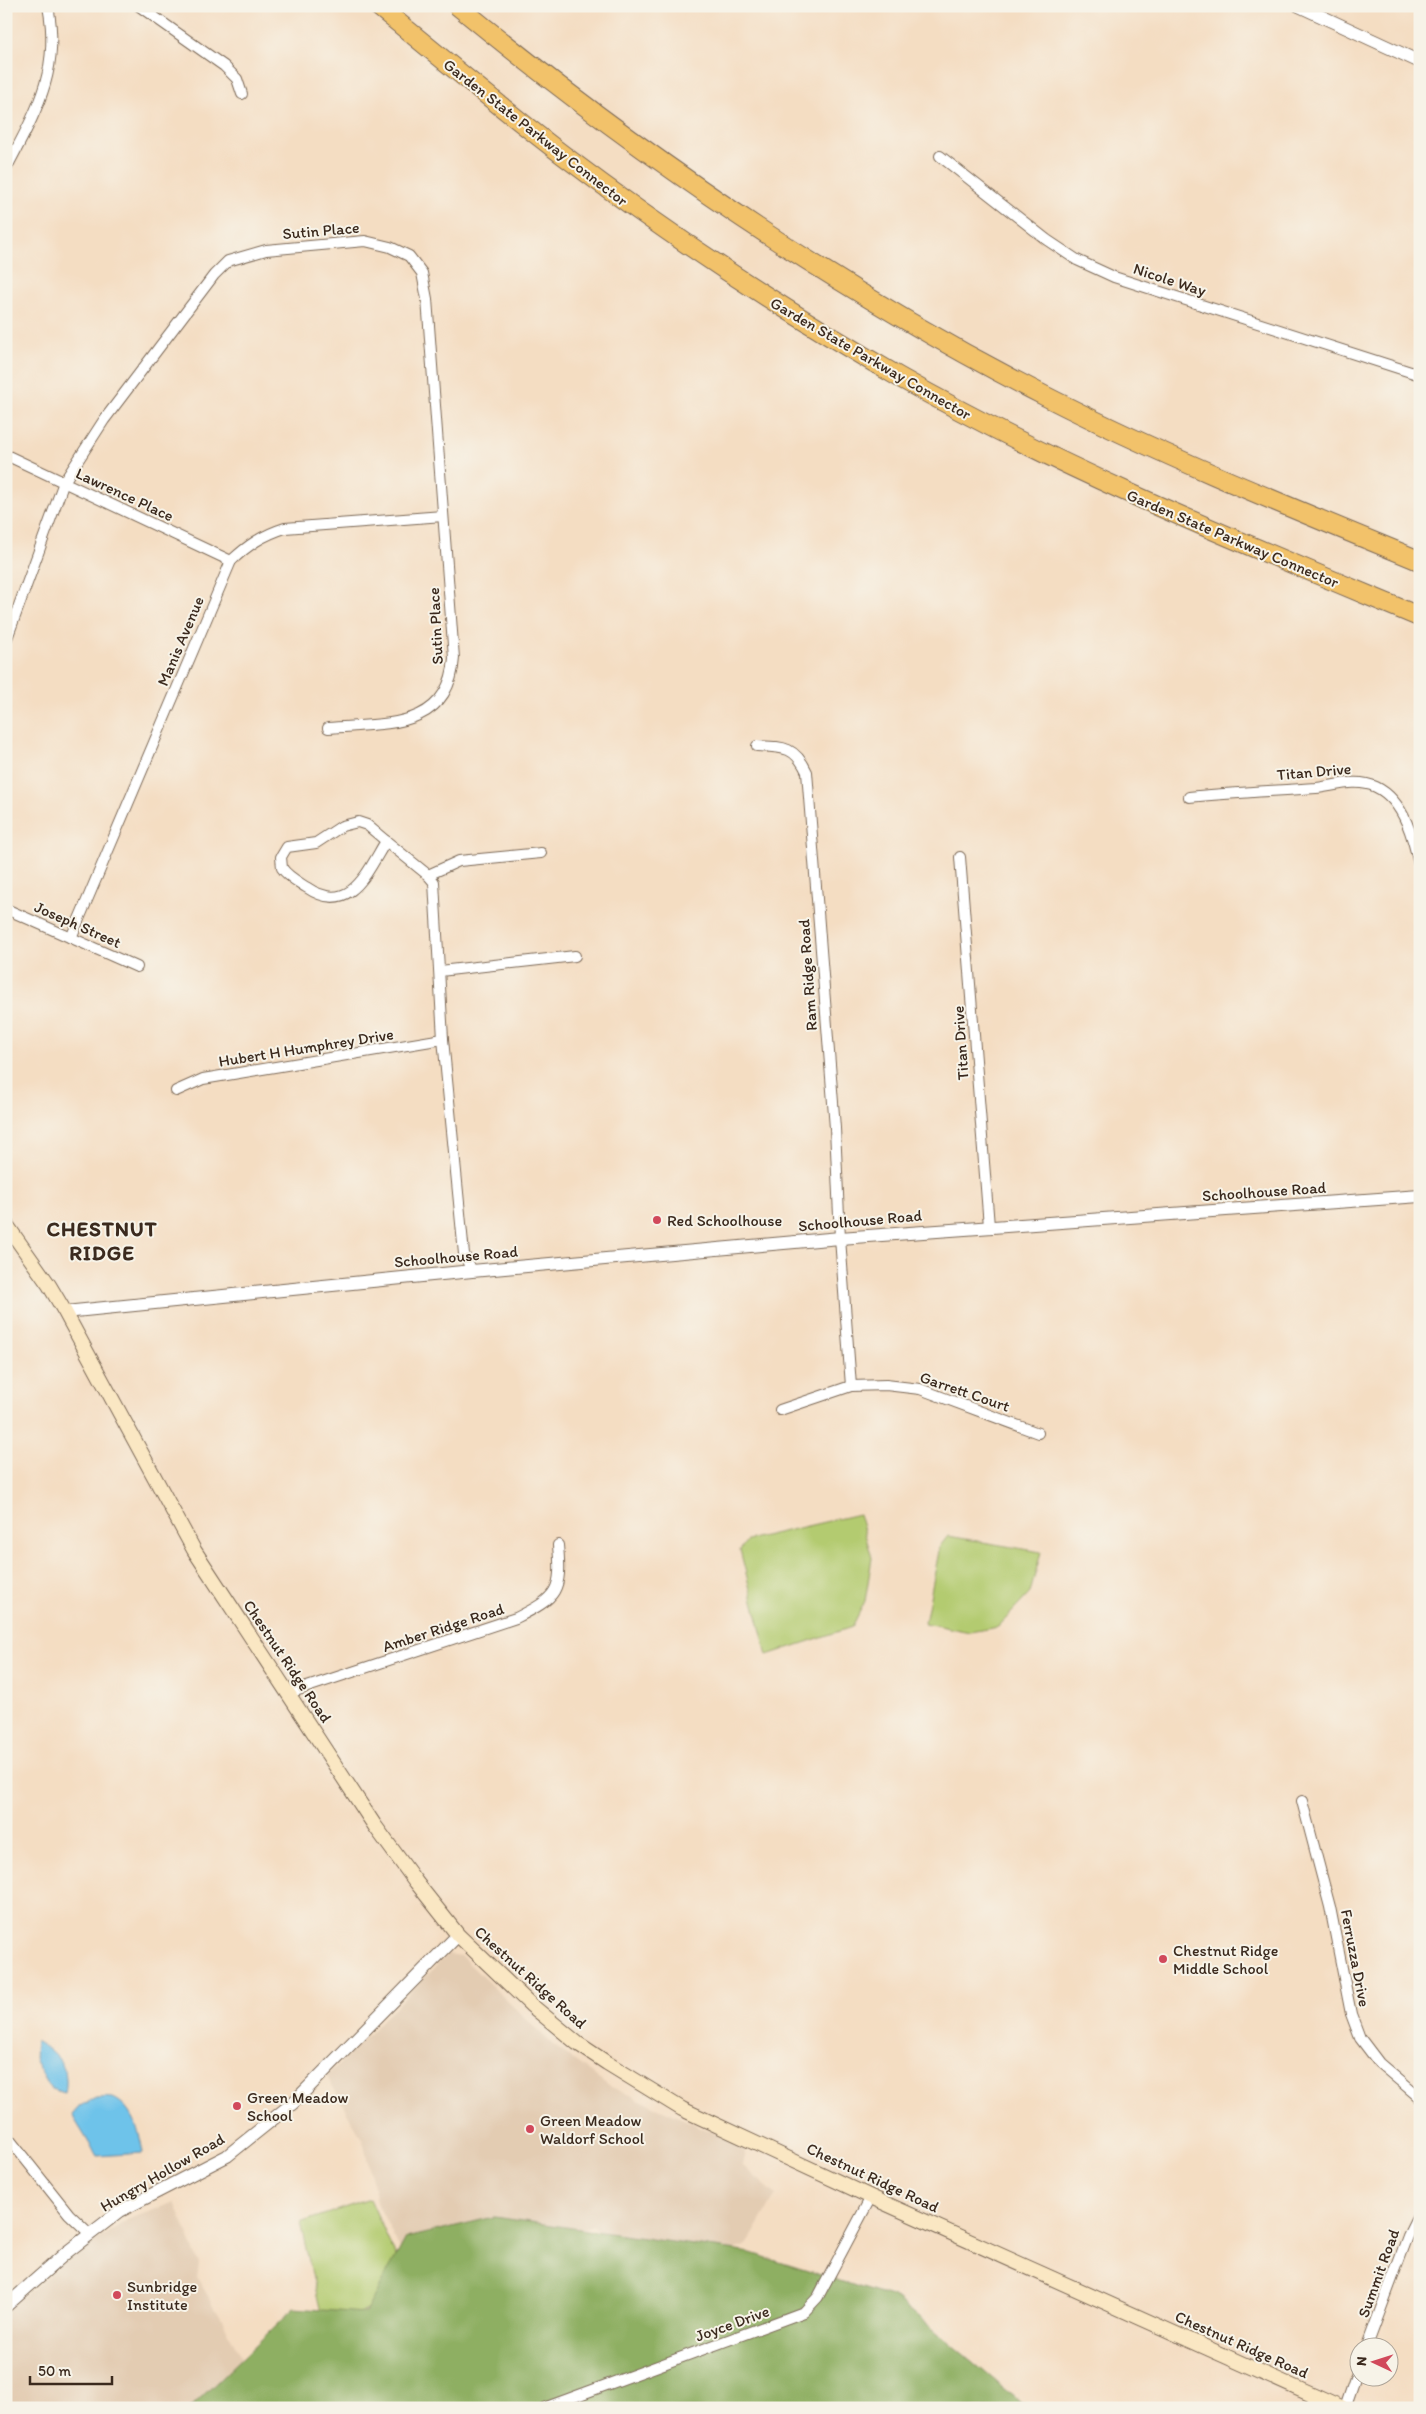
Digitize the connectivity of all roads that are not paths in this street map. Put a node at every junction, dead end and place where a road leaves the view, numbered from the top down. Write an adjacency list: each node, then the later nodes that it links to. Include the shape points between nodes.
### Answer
1 (48, 6): 9 (street, via 52,27 49,76 41,101)
2 (140, 6): 7 (street, via 224,66 237,79)
3 (378, 6): 16 (highway, Garden State Parkway Connector, via 507,112 629,204 866,358 985,424 1115,488)
4 (458, 6): 15 (highway, via 569,95 699,190 903,319 1117,431)
5 (1299, 6): 6 (street)
6 (1420, 62)
7 (242, 94)
8 (940, 156): 10 (street, Nicole Way, via 1047,240 1077,260 1114,277)
9 (6, 169)
10 (1420, 376)
11 (6, 455): 12 (street, Lawrence Place)
12 (64, 482): 13 (street, Sutin Place, via 104,420 228,261 266,250 365,241 409,256 422,273 427,299); 14 (street, Lawrence Place); 17 (street, Sutin Place)
13 (443, 516): 14 (street, Manis Avenue, via 285,528 266,534); 18 (street, Sutin Place, via 454,658 447,688 434,706 420,716 396,722)
14 (231, 561): 27 (street, Manis Avenue)
15 (1420, 561)
16 (1420, 617)
17 (6, 641)
18 (328, 728)
19 (757, 746): 36 (street, Ram Ridge Road, via 778,746 792,751 806,772 835,1128)
20 (1189, 796): 24 (street, Titan Drive, via 1359,782 1376,787 1392,800 1406,822)
21 (386, 840): 21 (street, via 367,825 353,822 316,843 287,847 280,863 284,872 316,894 340,896 360,884); 25 (street)
22 (542, 853): 25 (street, via 459,861)
23 (960, 857): 35 (street, Titan Drive)
24 (1420, 869)
25 (428, 875): 30 (street, via 434,882)
26 (6, 909): 27 (street, Joseph Street)
27 (71, 938): 29 (street, Joseph Street)
28 (574, 956): 30 (street)
29 (137, 967)
30 (440, 971): 31 (street)
31 (444, 1039): 32 (street, Hubert H Humphrey Drive, via 203,1078); 37 (street, via 464,1254)
32 (176, 1091)
33 (1420, 1196): 35 (street, Schoolhouse Road)
34 (6, 1224): 38 (main road, Chestnut Ridge Road)
35 (989, 1226): 36 (street, Schoolhouse Road)
36 (840, 1238): 37 (street, Schoolhouse Road); 39 (street)
37 (472, 1271): 38 (street, Schoolhouse Road)
38 (65, 1312): 43 (main road, Chestnut Ridge Road, via 194,1550)
39 (851, 1386): 40 (street, Garrett Court); 41 (street, Garrett Court, via 920,1388)
40 (780, 1410)
41 (1038, 1433)
42 (558, 1545): 43 (street, Amber Ridge Road, via 560,1575 555,1593 539,1607 516,1618)
43 (289, 1693): 45 (main road, Chestnut Ridge Road, via 375,1826)
44 (1302, 1800): 46 (street, Ferruzza Drive, via 1330,1907 1351,2014 1360,2038 1379,2064)
45 (458, 1935): 48 (main road, Chestnut Ridge Road, via 531,2005 577,2043 630,2079 682,2109); 50 (street, Hungry Hollow Road, via 293,2103 227,2156 120,2211)
46 (1420, 2098)
47 (6, 2135): 50 (street, via 69,2214)
48 (871, 2197): 54 (street, Joyce Drive, via 818,2297 804,2312); 55 (main road, Chestnut Ridge Road)
49 (1420, 2212): 52 (street, Summit Road)
50 (90, 2234): 51 (street, Hungry Hollow Road)
51 (6, 2306)
52 (1371, 2336)
53 (1353, 2386): 56 (street)
54 (544, 2408)
55 (1341, 2408)
56 (1345, 2408)

